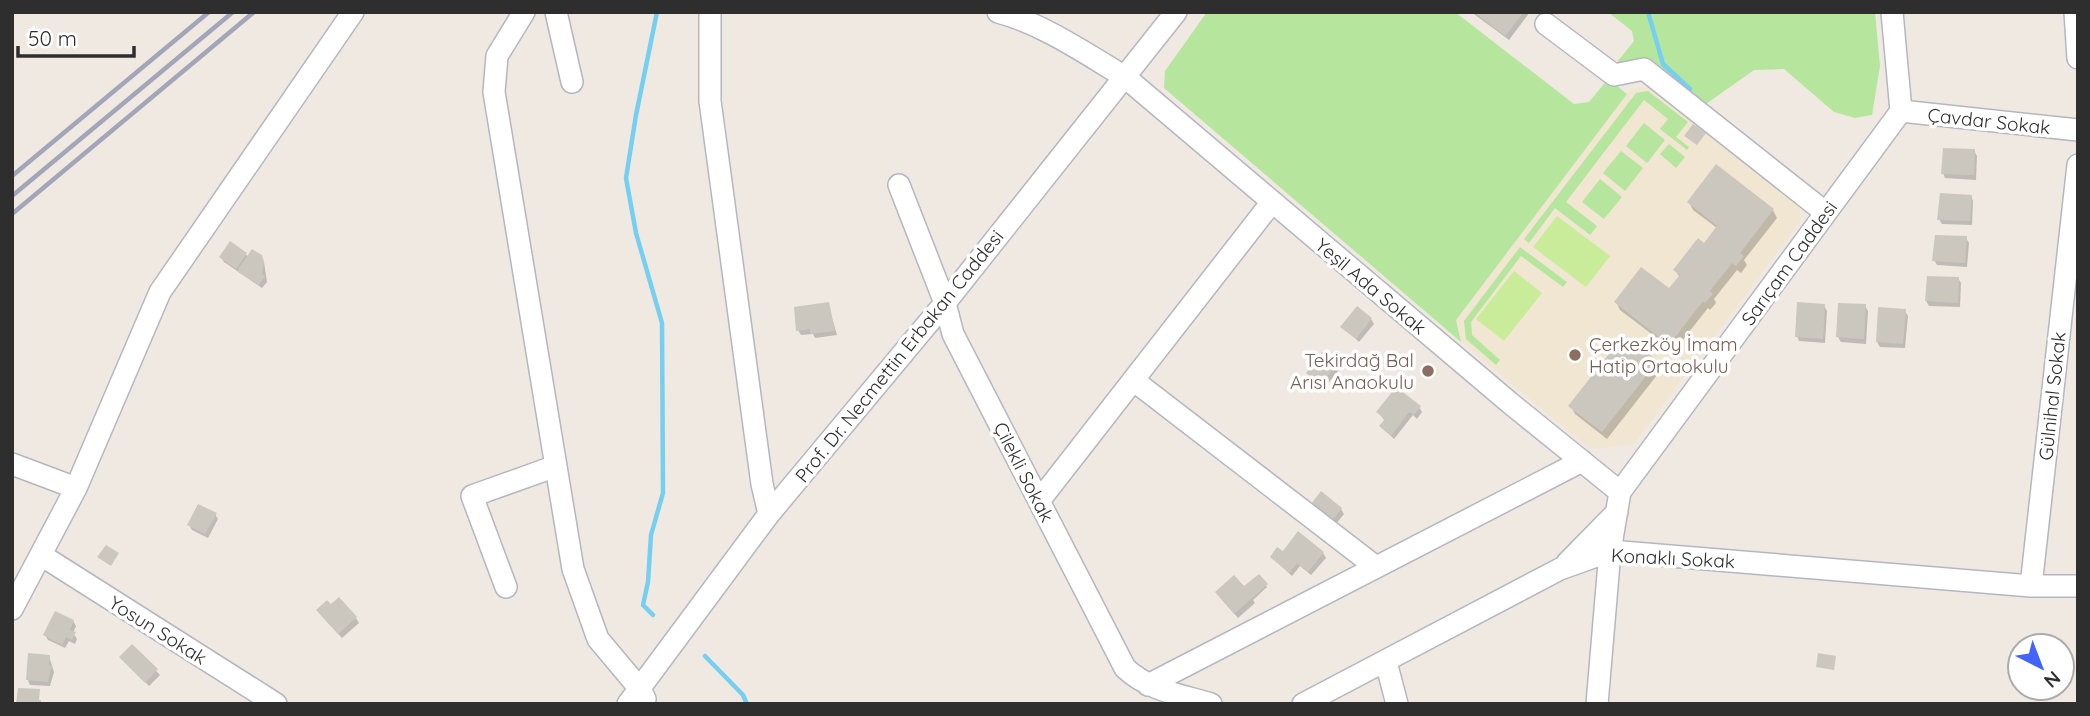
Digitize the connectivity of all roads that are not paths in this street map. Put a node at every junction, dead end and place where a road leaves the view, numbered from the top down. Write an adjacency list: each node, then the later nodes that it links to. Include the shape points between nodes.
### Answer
1 (353, 12): 24 (street, via 160,292)
2 (524, 12): 23 (street, via 497,56 494,92)
3 (556, 12): 12 (street)
4 (710, 12): 27 (street, via 710,101)
5 (998, 12): 11 (street, Yeşil Ada Sokak, via 1078,49)
6 (1176, 12): 11 (street, Prof. Dr. Necmettin Erbakan Caddesi)
7 (1892, 12): 13 (street)
8 (2075, 12): 10 (street)
9 (1546, 24): 18 (street, via 1614,75 1644,69)
10 (2078, 58)
11 (1125, 77): 17 (street, Yeşil Ada Sokak); 19 (street, Prof. Dr. Necmettin Erbakan Caddesi)
12 (572, 82)
13 (1901, 111): 14 (street, Çavdar Sokak); 18 (street, Sarıçam Caddesi)
14 (2078, 130)
15 (2078, 165): 32 (street, Gülnihal Sokak)
16 (899, 185): 19 (street, Çilekli Sokak)
17 (1272, 202): 20 (street); 21 (street, Yeşil Ada Sokak)
18 (1826, 212): 26 (street, Sarıçam Caddesi)
19 (945, 303): 25 (street, Çilekli Sokak, via 953,334); 27 (street, Prof. Dr. Necmettin Erbakan Caddesi)
20 (1133, 380): 25 (street); 30 (street)
21 (1582, 461): 26 (street, Yeşil Ada Sokak); 30 (street)
22 (12, 464): 24 (street)
23 (556, 466): 34 (street, via 472,496); 38 (street, via 573,569 598,639)
24 (76, 488): 29 (street)
25 (1039, 501): 37 (street, Çilekli Sokak, via 1125,668)
26 (1619, 502): 28 (street, Sarıçam Caddesi); 31 (street)
27 (769, 514): 38 (street, Prof. Dr. Necmettin Erbakan Caddesi, via 672,645)
28 (1609, 551): 31 (street, Konaklı Sokak); 32 (street, Konaklı Sokak); 43 (street, Sarıçam Caddesi)
29 (41, 555): 35 (street); 39 (street, Yosun Sokak)
30 (1376, 567): 37 (street)
31 (1560, 569): 36 (street, Konaklı Sokak)
32 (2031, 586): 33 (street, Konaklı Sokak)
33 (2078, 586)
34 (506, 587)
35 (12, 609)
36 (1386, 662): 41 (street, Konaklı Sokak); 42 (street)
37 (1148, 685): 40 (street, Çilekli Sokak)
38 (639, 699)
39 (276, 704)
40 (1211, 704)
41 (1303, 704)
42 (1397, 704)
43 (1597, 704)

